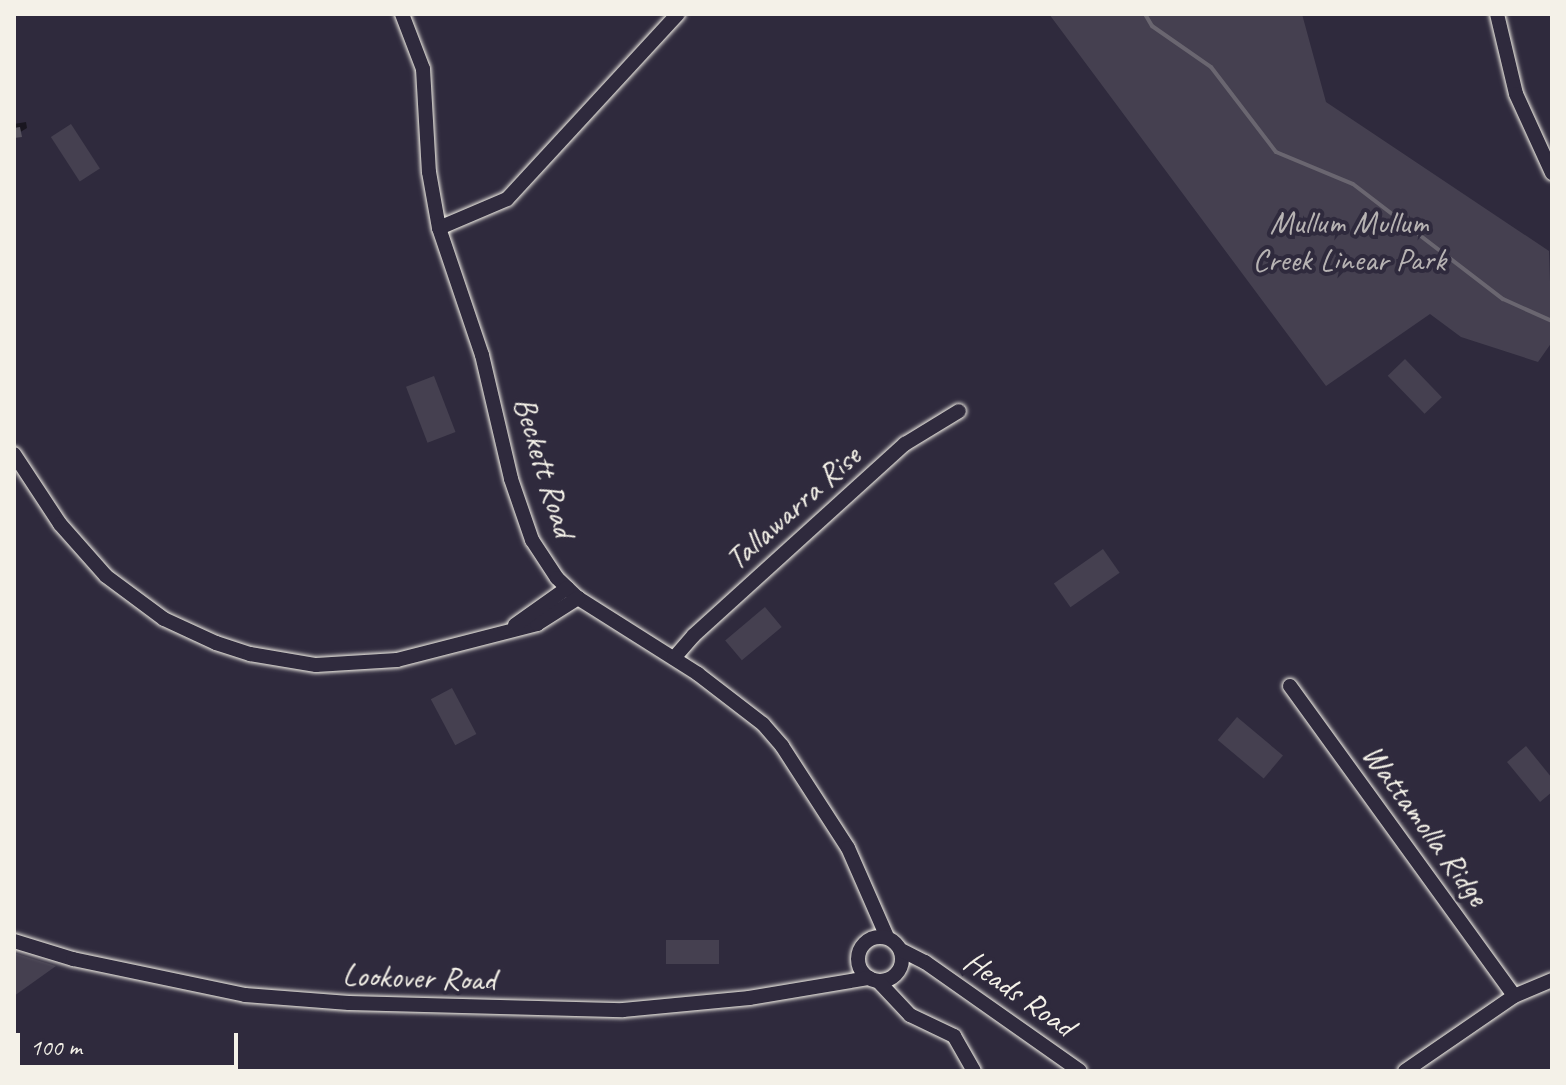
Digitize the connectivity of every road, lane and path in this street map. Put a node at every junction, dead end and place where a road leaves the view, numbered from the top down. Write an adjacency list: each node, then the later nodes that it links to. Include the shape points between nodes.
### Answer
1 (402, 14): 6 (street, Beckett Road, via 423,69 429,172)
2 (678, 14): 6 (street, via 515,193 499,205)
3 (1497, 14): 4 (street, via 1516,94)
4 (1545, 144): 5 (street)
5 (1552, 173)
6 (439, 228): 9 (street, Beckett Road, via 482,355 525,525 542,557)
7 (959, 411): 10 (street, Tallawarra Rise, via 905,444)
8 (14, 454): 9 (street, via 60,524 106,576 164,619 216,643 285,661 346,665 397,660 548,620)
9 (572, 593): 10 (street, Beckett Road)
10 (674, 658): 12 (street, Beckett Road, via 751,714 782,746 848,848)
11 (1290, 686): 22 (street, Wattamolla Ridge)
12 (869, 903): 13 (street, Beckett Road); 14 (street, Beckett Road)
13 (887, 937): 14 (street); 16 (street)
14 (870, 939): 18 (street, via 860,949)
15 (14, 941): 21 (street, Lookover Road, via 125,971 288,1000 623,1010 749,998)
16 (901, 950): 17 (street, Heads Road); 19 (street)
17 (925, 962): 19 (street, Heads Road); 24 (street, Heads Road)
18 (858, 963): 19 (street); 21 (street, Lookover Road)
19 (885, 977): 21 (street, Lookover Road); 23 (street, via 902,1008 954,1036)
20 (1552, 980): 22 (street)
21 (827, 984)
22 (1514, 996): 25 (street)
23 (974, 1071)
24 (1080, 1071)
25 (1405, 1071)

